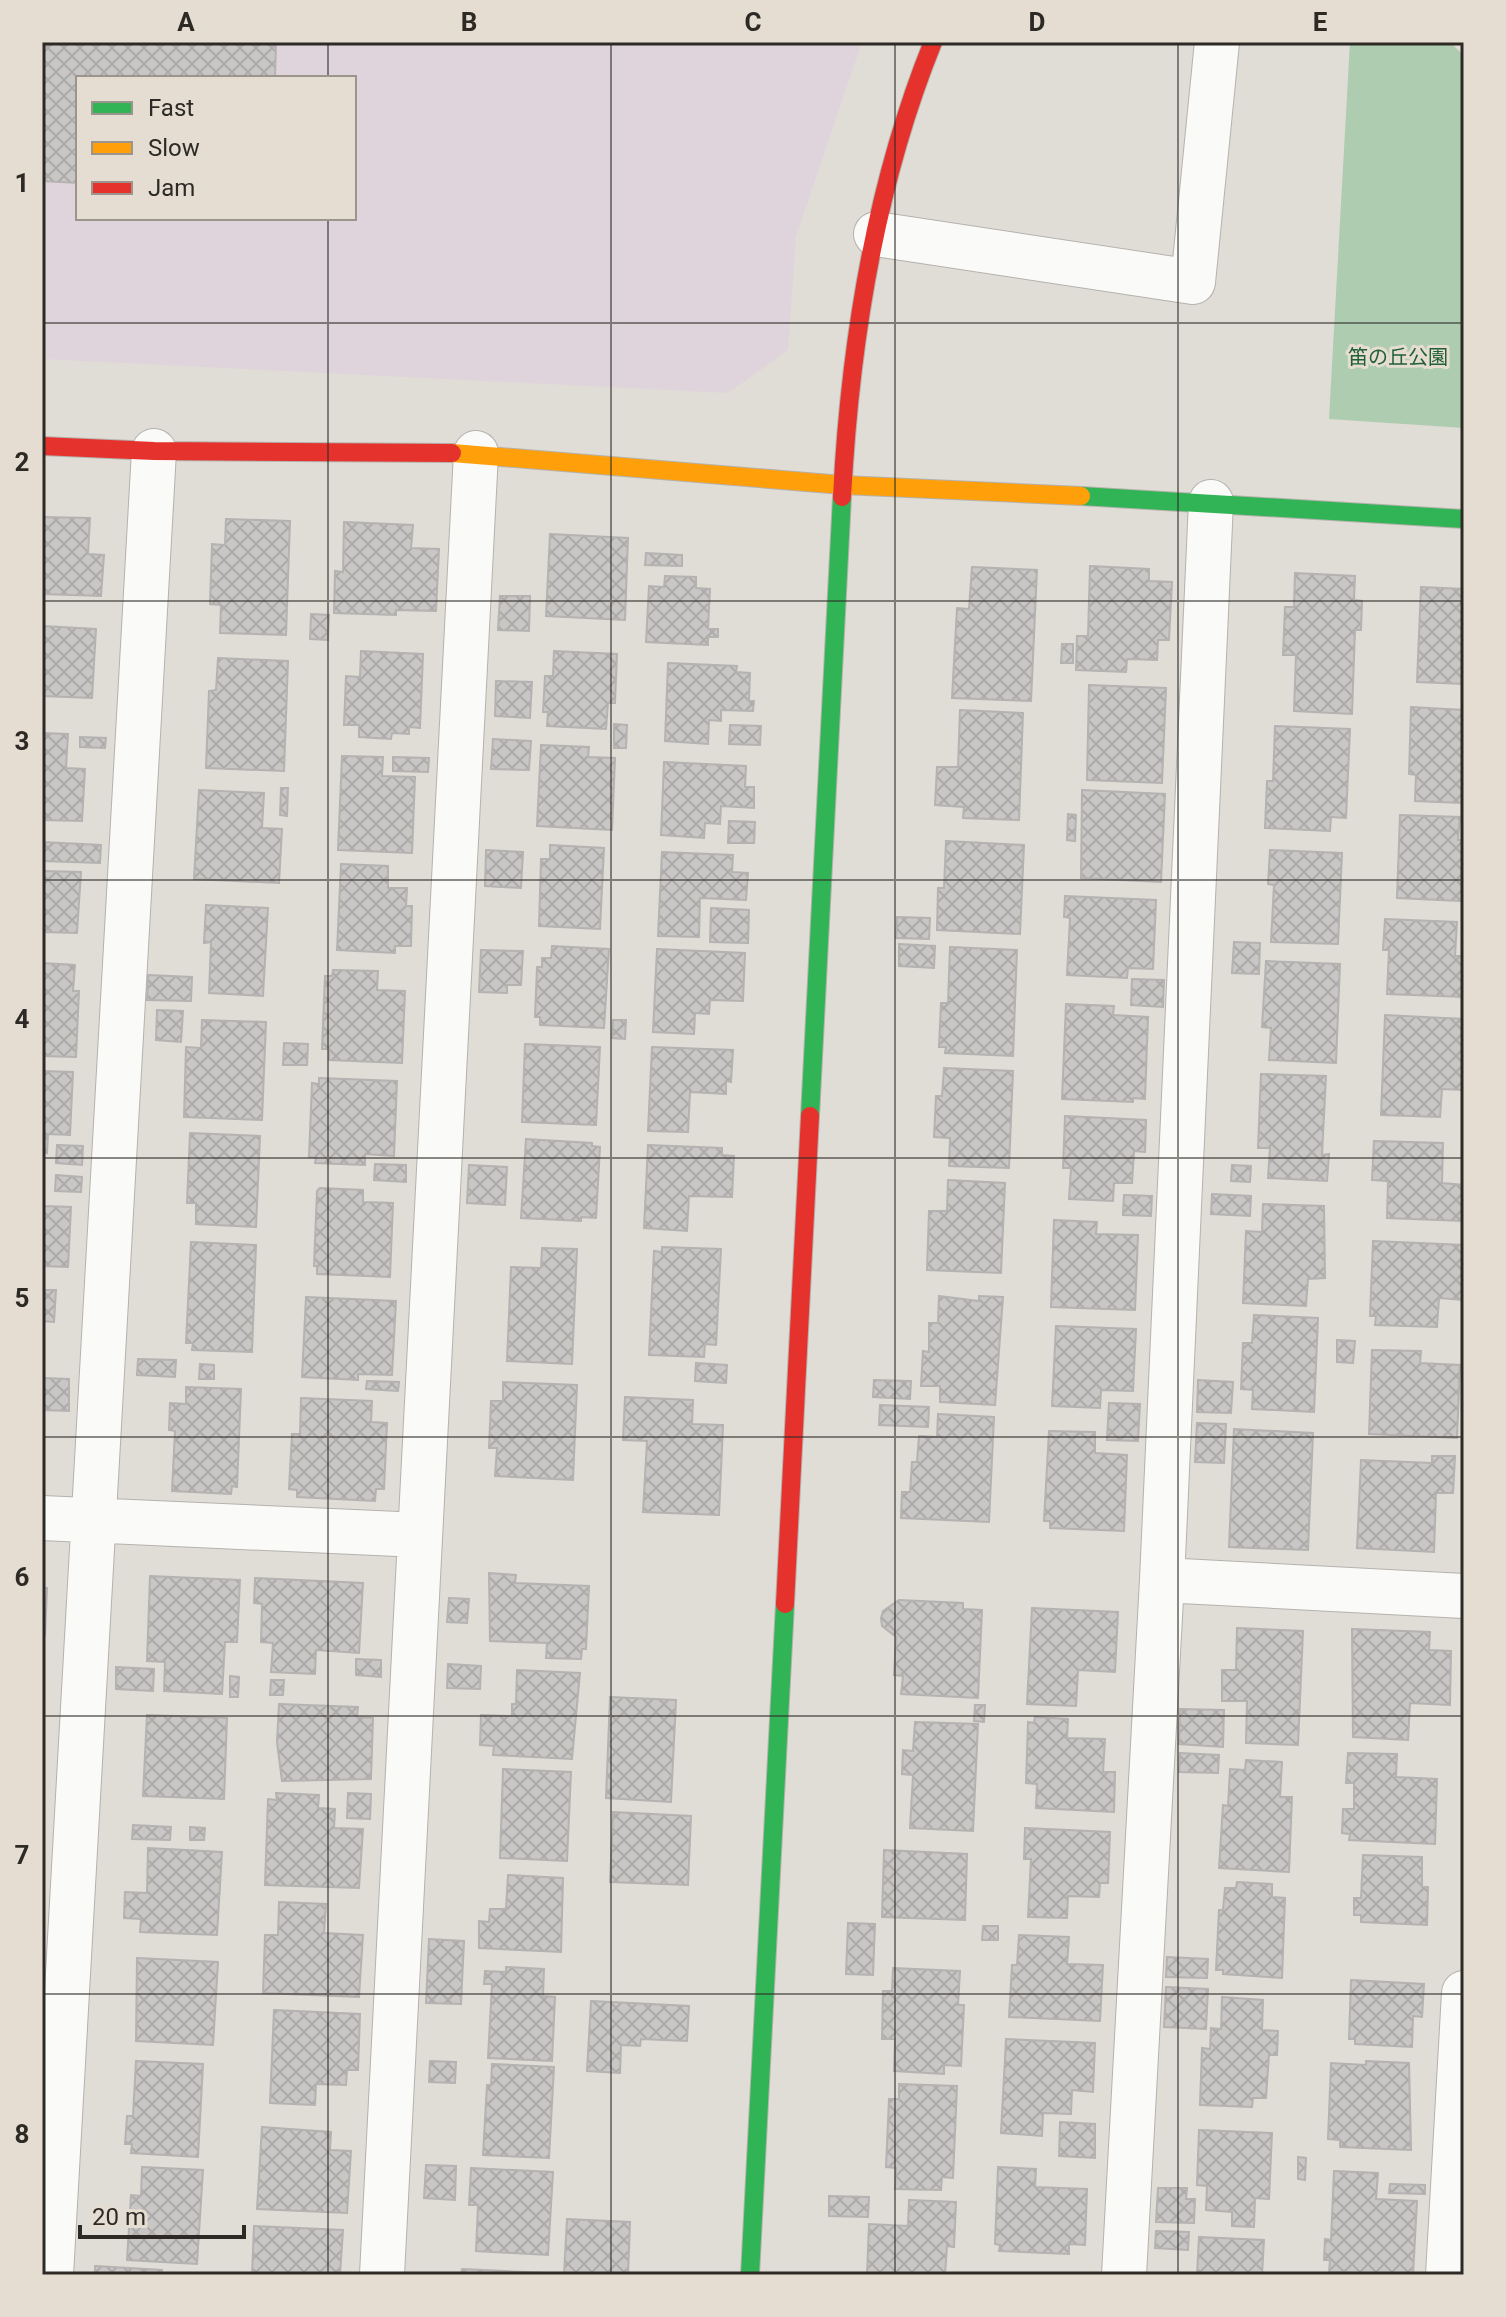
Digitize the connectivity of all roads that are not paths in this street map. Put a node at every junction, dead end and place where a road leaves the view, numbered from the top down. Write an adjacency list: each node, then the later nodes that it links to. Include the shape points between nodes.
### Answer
1 (933, 42): 3 (street, via 908,104)
2 (1217, 42): 3 (street, via 1193,282)
3 (876, 234): 7 (street, via 866,273)
4 (42, 446): 5 (street)
5 (154, 451): 6 (street); 11 (street)
6 (476, 453): 7 (street); 12 (street)
7 (843, 485): 8 (street); 18 (street)
8 (1211, 502): 9 (street); 13 (street)
9 (1464, 519)
10 (42, 1518): 11 (street)
11 (96, 1521): 12 (street); 16 (street)
12 (420, 1535): 17 (street)
13 (1162, 1580): 14 (street); 19 (street)
14 (1464, 1596)
15 (1464, 1993): 20 (street)
16 (51, 2275)
17 (382, 2275)
18 (750, 2275)
19 (1124, 2275)
20 (1448, 2275)

